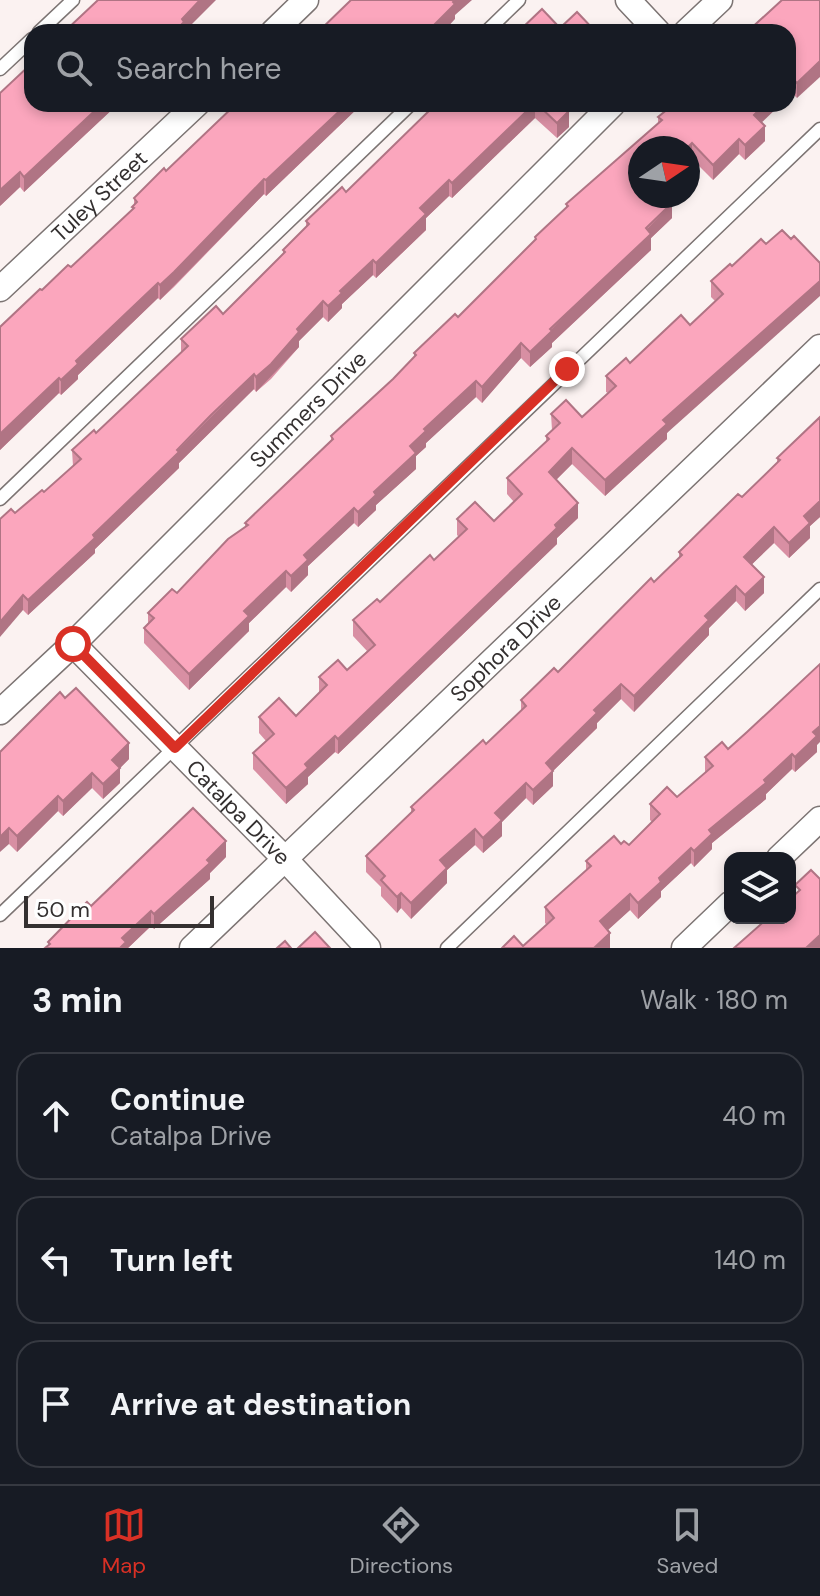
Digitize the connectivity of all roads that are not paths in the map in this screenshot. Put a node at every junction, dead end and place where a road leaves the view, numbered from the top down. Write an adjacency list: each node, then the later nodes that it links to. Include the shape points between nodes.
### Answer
1 (73, 0): 6 (lane)
2 (306, 0): 7 (street)
3 (519, 0): 8 (lane)
4 (628, 0): 9 (street)
5 (720, 0): 10 (street)
6 (48, 24)
7 (281, 24)
8 (494, 24)
9 (650, 24)
10 (694, 24)
11 (24, 46): 12 (lane)
12 (0, 69)
13 (188, 112): 17 (street, Tuley Street)
14 (403, 112): 19 (lane)
15 (605, 112): 21 (street, Summers Drive)
16 (820, 129): 23 (lane)
17 (0, 289)
18 (820, 347): 26 (street, Sophora Drive)
19 (0, 499)
20 (820, 589): 31 (lane)
21 (73, 644): 22 (street, Summers Drive); 23 (street, Catalpa Drive)
22 (0, 712)
23 (175, 748): 26 (street, Catalpa Drive); 28 (lane)
24 (820, 819): 25 (street)
25 (785, 852)
26 (284, 858): 29 (street, Sophora Drive); 30 (street, Catalpa Drive)
27 (724, 910): 32 (street)
28 (0, 915)
29 (192, 948)
30 (368, 948)
31 (447, 948)
32 (684, 948)

